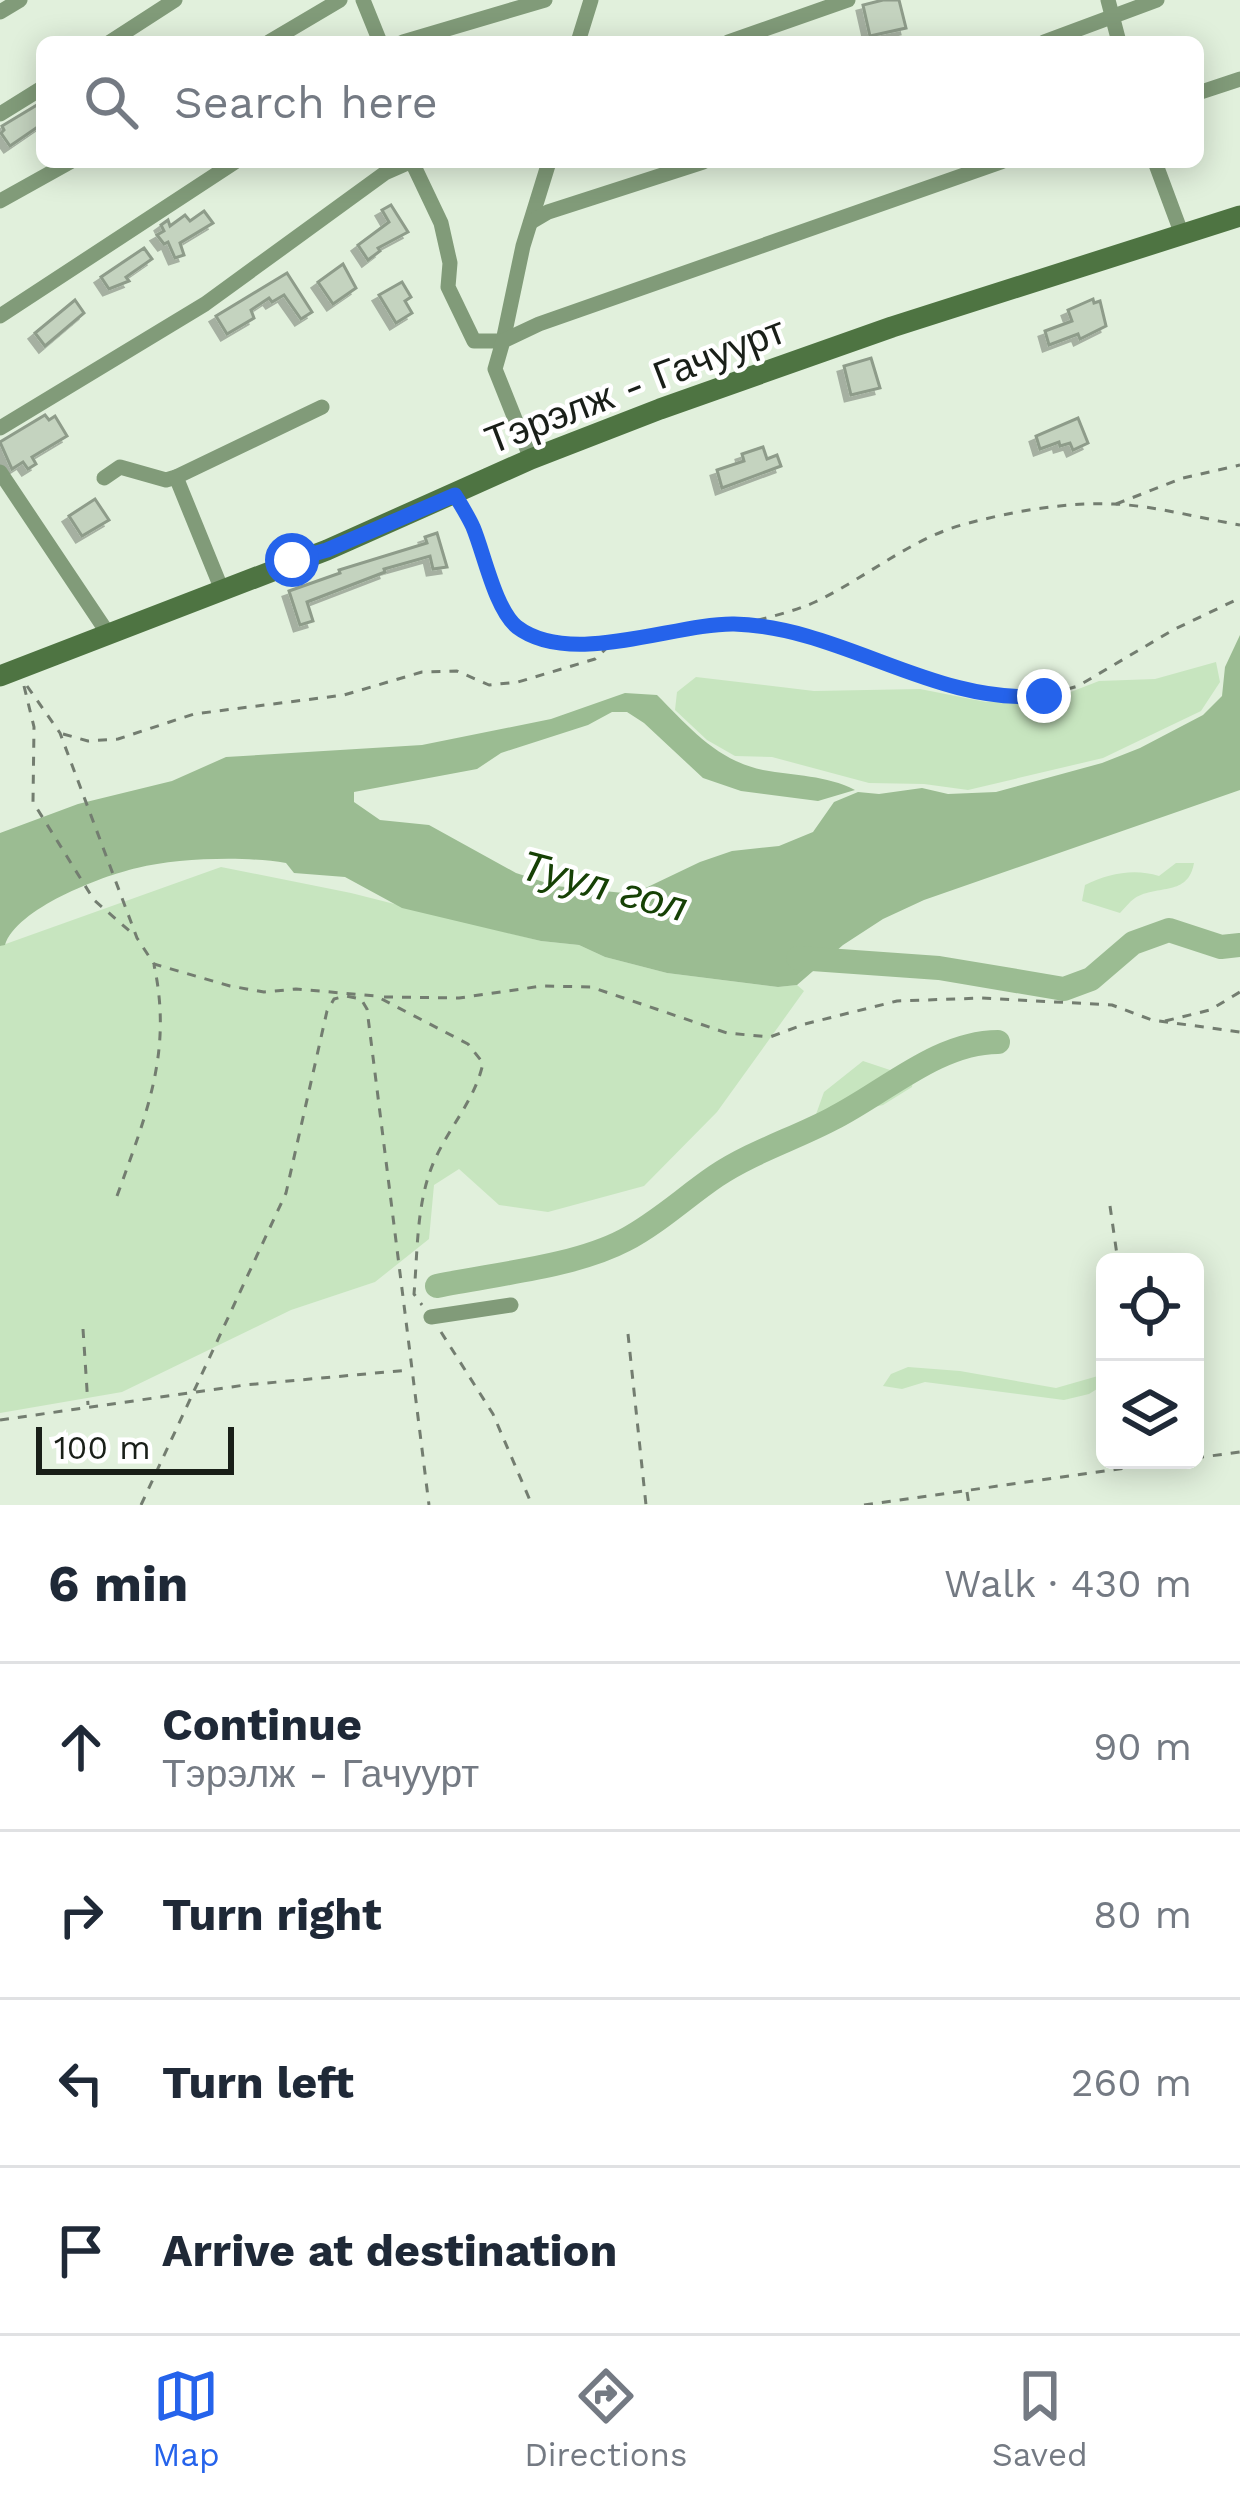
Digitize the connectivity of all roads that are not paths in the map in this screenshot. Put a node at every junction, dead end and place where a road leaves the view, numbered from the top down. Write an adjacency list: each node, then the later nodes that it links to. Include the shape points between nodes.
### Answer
1 (20, 0): 10 (street)
2 (176, 0): 11 (street)
3 (340, 0): 12 (street)
4 (363, 0): 13 (street)
5 (544, 0): 14 (street)
6 (591, 0): 15 (street)
7 (848, 0): 16 (street)
8 (1157, 0): 9 (street)
9 (1110, 8): 17 (street)
10 (0, 12)
11 (119, 36)
12 (279, 36)
13 (378, 36)
14 (423, 36)
15 (580, 36)
16 (745, 36)
17 (1055, 36)
18 (1240, 79): 19 (street)
19 (1204, 91)
20 (36, 92): 21 (street)
21 (0, 114)
22 (59, 168): 30 (street)
23 (226, 168): 34 (street)
24 (393, 168): 37 (street, via 205,304)
25 (414, 168): 35 (street, via 441,223 448,287 463,321 479,343)
26 (547, 168): 32 (street)
27 (685, 168): 32 (street)
28 (984, 168): 35 (street)
29 (1157, 168): 33 (street)
30 (0, 201)
31 (1240, 216): 33 (main road, Тэрэлж - Гачуурт)
32 (531, 223): 35 (street)
33 (1180, 232): 38 (main road, Тэрэлж - Гачуурт)
34 (0, 316)
35 (503, 341): 38 (street, via 495,368)
36 (322, 406): 40 (street)
37 (0, 428)
38 (531, 459): 42 (main road, Тэрэлж - Гачуурт)
39 (0, 472): 43 (street)
40 (176, 477): 41 (street, via 120,467); 42 (street)
41 (104, 478)
42 (222, 590): 43 (main road, Тэрэлж - Гачуурт)
43 (106, 632): 44 (main road, Тэрэлж - Гачуурт)
44 (0, 676)
45 (512, 1305): 46 (street)
46 (431, 1318)

